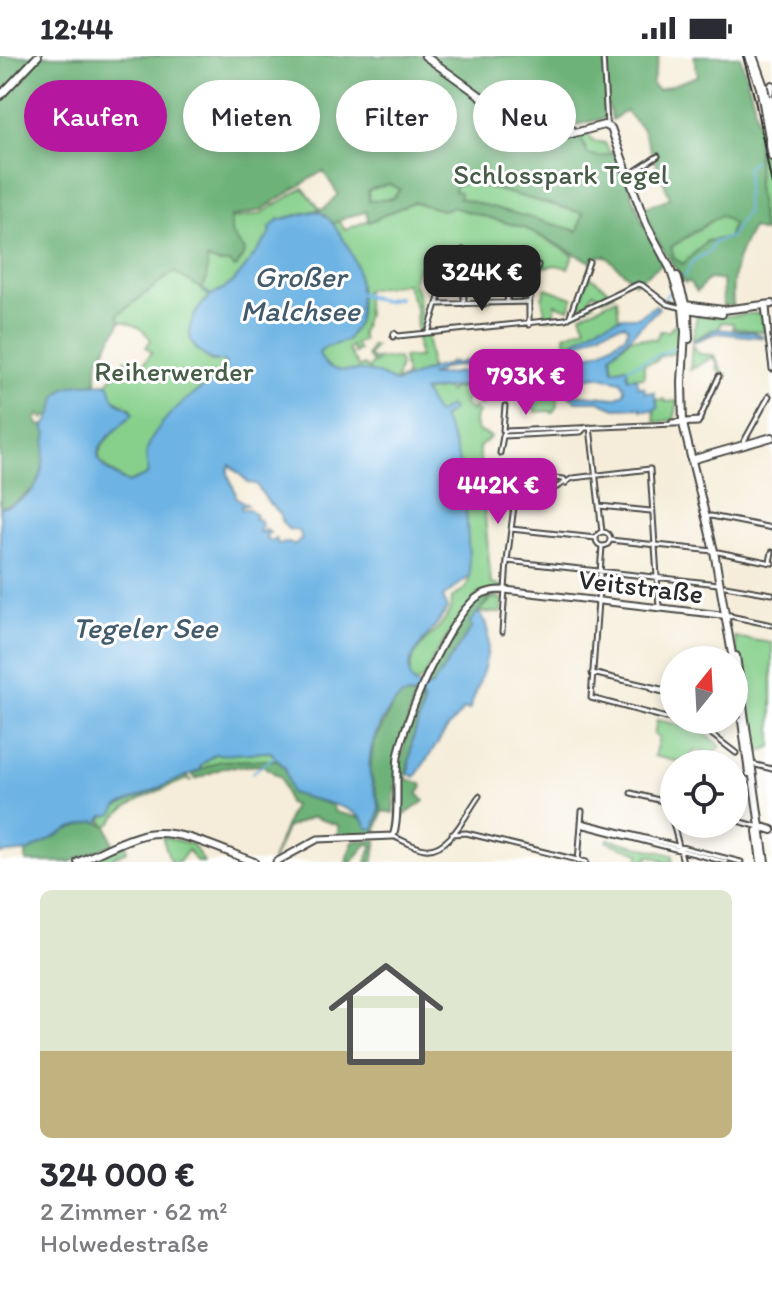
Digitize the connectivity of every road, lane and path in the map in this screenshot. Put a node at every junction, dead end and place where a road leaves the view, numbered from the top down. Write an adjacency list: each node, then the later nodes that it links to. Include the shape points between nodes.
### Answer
1 (38, 56): 6 (main road)
2 (425, 56): 8 (main road, via 532,126 561,132)
3 (603, 56): 8 (street)
4 (753, 56): 5 (highway)
5 (767, 88): 7 (main road); 9 (highway); 10 (highway); 12 (main road, via 761,97)
6 (0, 96)
7 (772, 112)
8 (607, 123): 13 (main road)
9 (772, 129)
10 (772, 143)
11 (658, 156): 13 (street)
12 (772, 157)
13 (629, 175): 25 (main road)
14 (463, 250): 23 (street)
15 (487, 252): 24 (street)
16 (512, 258): 21 (street)
17 (589, 262): 28 (street)
18 (538, 265): 20 (street)
19 (437, 268): 22 (street)
20 (529, 302): 21 (street); 29 (street)
21 (507, 303): 24 (street)
22 (438, 304): 23 (street); 31 (street)
23 (464, 304): 24 (street)
24 (485, 304)
25 (684, 307): 26 (main road); 27 (main road); 28 (street, via 664,302 641,284); 30 (main road); 33 (main road)
26 (768, 307): 27 (main road, via 717,314); 34 (street)
27 (696, 311): 30 (main road)
28 (569, 318): 29 (street)
29 (529, 325): 31 (street)
30 (689, 327): 33 (main road)
31 (428, 333): 32 (street)
32 (395, 336)
33 (686, 344): 38 (main road)
34 (772, 369)
35 (719, 376): 38 (street, via 701,420)
36 (769, 396): 42 (street)
37 (505, 406): 40 (street)
38 (685, 422): 39 (street); 44 (main road)
39 (588, 427): 40 (street, via 581,432); 45 (street)
40 (503, 434): 43 (street)
41 (772, 437): 42 (main road)
42 (742, 445): 44 (main road)
43 (500, 453)
44 (693, 459): 52 (main road)
45 (596, 475): 47 (street); 50 (street); 51 (street, via 650,469)
46 (535, 477): 47 (street); 48 (street, via 518,475); 49 (street)
47 (566, 483): 49 (street)
48 (516, 494): 49 (street); 54 (street)
49 (534, 494)
50 (599, 506): 51 (street); 55 (street)
51 (653, 511): 58 (street)
52 (707, 517): 53 (street); 60 (main road)
53 (772, 528)
54 (511, 529): 56 (street); 62 (street)
55 (602, 532): 56 (street); 57 (street)
56 (596, 538): 59 (street)
57 (610, 540): 58 (street); 59 (street)
58 (655, 544): 60 (street); 65 (street)
59 (602, 546): 64 (street)
60 (716, 551): 63 (street); 66 (main road)
61 (772, 552): 63 (street)
62 (507, 561): 64 (street); 67 (street)
63 (771, 562)
64 (600, 571): 65 (street); 69 (street)
65 (657, 577): 66 (street); 70 (street)
66 (723, 585): 68 (street); 71 (main road)
67 (505, 590): 69 (street, Veitstraße); 73 (street); 95 (street, via 487,592 471,603 415,701 398,756)
68 (772, 594)
69 (598, 601): 70 (street, Veitstraße); 77 (street)
70 (659, 608): 71 (street, Veitstraße)
71 (728, 616): 72 (street, Veitstraße); 74 (main road)
72 (772, 625)
73 (502, 632)
74 (731, 634): 75 (main road); 76 (main road)
75 (732, 646)
76 (733, 646)
77 (592, 673): 78 (street); 79 (street, via 593,700)
78 (660, 690)
79 (660, 717)
80 (711, 734): 82 (street)
81 (745, 734): 82 (main road)
82 (750, 763): 83 (street); 91 (main road)
83 (772, 769)
84 (631, 793): 86 (street)
85 (479, 796): 88 (street)
86 (660, 801)
87 (582, 811): 89 (street)
88 (461, 821): 93 (street); 94 (street)
89 (581, 824): 98 (street); 100 (street)
90 (748, 824): 91 (street)
91 (758, 826): 92 (main road); 108 (main road)
92 (772, 830)
93 (466, 833): 94 (street); 100 (street)
94 (452, 834): 95 (street, via 427,849)
95 (393, 836): 103 (street, via 318,839)
96 (674, 838): 98 (street)
97 (675, 838): 99 (street)
98 (666, 845): 99 (street)
99 (678, 848): 105 (street); 106 (street); 107 (street)
100 (578, 861): 104 (street)
101 (78, 862): 102 (main road, via 158,833)
102 (254, 862)
103 (276, 862)
104 (586, 862)
105 (683, 862)
106 (726, 862)
107 (741, 862)
108 (763, 862)

